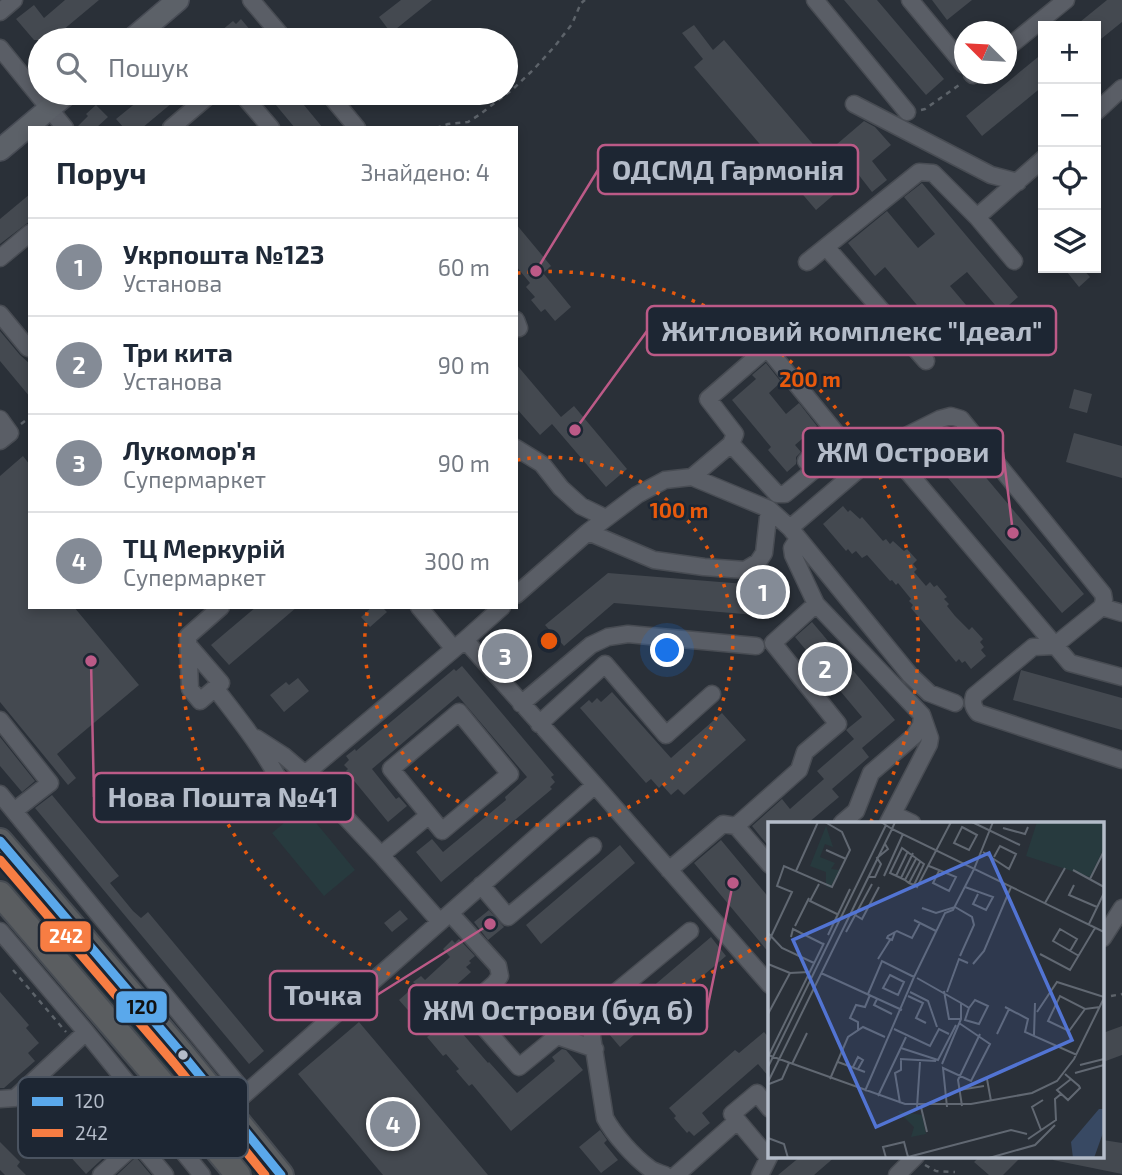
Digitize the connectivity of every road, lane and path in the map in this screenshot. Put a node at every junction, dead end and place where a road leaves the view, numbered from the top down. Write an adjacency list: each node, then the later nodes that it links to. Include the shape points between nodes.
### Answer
1 (14, 0): 8 (street)
2 (178, 0): 9 (main road)
3 (251, 0): 10 (street)
4 (585, 0): 15 (path, via 555,46)
5 (815, 0): 27 (street)
6 (910, 0): 13 (street)
7 (1066, 0): 11 (street)
8 (0, 12)
9 (145, 28)
10 (275, 28)
11 (1017, 39)
12 (0, 48): 14 (street)
13 (954, 52)
14 (28, 82)
15 (518, 84)
16 (956, 84): 27 (path, via 925,109)
17 (1122, 88): 25 (street)
18 (854, 104): 37 (street, via 992,175)
19 (48, 105): 26 (street)
20 (54, 105): 26 (main road)
21 (198, 105): 31 (street)
22 (251, 105): 32 (street)
23 (338, 105): 33 (street)
24 (492, 105): 34 (path, via 468,122)
25 (1101, 107)
26 (50, 108): 29 (main road); 30 (street)
27 (907, 113)
28 (28, 126): 35 (main road)
29 (29, 126)
30 (64, 126)
31 (173, 126)
32 (269, 126)
33 (355, 126)
34 (442, 126)
35 (0, 150)
36 (1038, 164): 37 (street)
37 (1018, 182): 38 (street)
38 (977, 217): 40 (street, via 933,173 919,172); 42 (street)
39 (28, 235): 41 (street)
40 (826, 247): 43 (street); 46 (street)
41 (0, 258)
42 (1014, 261)
43 (807, 262)
44 (0, 314): 45 (street)
45 (28, 348)
46 (926, 361)
47 (0, 419): 48 (street, via 10,433)
48 (0, 441)
49 (731, 444): 49 (street, via 777,494 785,494 814,470 806,461 837,434 767,348 708,399 735,434); 52 (street)
50 (886, 446): 56 (street); 59 (street, via 940,419 961,419 1103,594); 67 (street)
51 (518, 449): 54 (street, via 542,464 580,506)
52 (692, 477): 53 (street); 54 (street, via 664,480)
53 (769, 509): 55 (street, via 764,553 745,570 654,560); 56 (street)
54 (606, 518): 55 (street)
55 (587, 532): 57 (street)
56 (794, 534): 58 (street, via 794,560); 72 (street, via 910,675 929,693)
57 (518, 593)
58 (816, 604): 73 (street); 86 (street, via 773,643 838,724 805,752 799,770)
59 (1102, 607): 63 (street); 67 (street)
60 (219, 609): 65 (street, via 188,636)
61 (421, 609): 64 (street)
62 (500, 609): 64 (street)
63 (1122, 613)
64 (460, 645): 71 (street); 78 (street)
65 (189, 646): 69 (street, via 221,682); 69 (street, via 190,689 200,701)
66 (756, 646): 71 (street, via 628,634 608,637)
67 (1054, 646): 68 (street, via 1070,663); 77 (street, via 1033,647 974,696 974,709)
68 (1122, 676)
69 (215, 688): 76 (street)
70 (712, 694): 75 (street, via 666,735 604,664)
71 (521, 704): 75 (street)
72 (955, 704)
73 (922, 715): 84 (street, via 929,744); 85 (street, via 914,736 871,774 856,811)
74 (0, 720): 82 (street, via 50,783)
75 (539, 724): 79 (street)
76 (250, 735): 78 (street); 80 (street)
77 (1122, 760)
78 (305, 774): 89 (street)
79 (595, 785): 91 (street); 92 (street)
80 (285, 789)
81 (0, 794): 82 (street)
82 (14, 811): 108 (street)
83 (429, 815): 83 (street, via 391,769 459,712 510,774 442,831); 89 (street)
84 (891, 818)
85 (843, 822)
86 (736, 826): 90 (street); 91 (street, via 723,824)
87 (0, 841): 107 (highway)
88 (593, 846): 92 (street, via 508,917)
89 (381, 855): 95 (street)
90 (768, 863)
91 (669, 870): 99 (street)
92 (481, 885): 95 (street)
93 (0, 894): 106 (highway)
94 (1122, 908): 96 (street)
95 (445, 917): 103 (street, via 498,966 500,976 495,984 467,1008 519,1067 556,1036); 109 (street)
96 (1105, 929)
97 (0, 931): 102 (street)
98 (690, 932): 103 (street, via 594,1012 590,1024)
99 (768, 983)
100 (1122, 994): 101 (path)
101 (1111, 996)
102 (86, 1032): 104 (street); 105 (street)
103 (595, 1049): 128 (street, via 609,1126 651,1170)
104 (38, 1077)
105 (122, 1077)
106 (156, 1077)
107 (201, 1077)
108 (232, 1077)
109 (248, 1090)
110 (18, 1095): 111 (street)
111 (0, 1100)
112 (768, 1107): 113 (street, via 757,1093 732,1114)
113 (737, 1121): 115 (street); 129 (street)
114 (248, 1135): 127 (highway)
115 (768, 1155)
116 (120, 1158): 124 (street)
117 (151, 1158): 125 (street)
118 (186, 1158): 123 (street)
119 (224, 1158): 126 (highway)
120 (768, 1158): 130 (street)
121 (921, 1161): 122 (path, via 936,1171); 131 (street)
122 (955, 1172)
123 (197, 1173)
124 (101, 1175)
125 (165, 1175)
126 (238, 1175)
127 (281, 1175)
128 (665, 1175)
129 (676, 1175)
130 (760, 1175)
131 (897, 1175)

